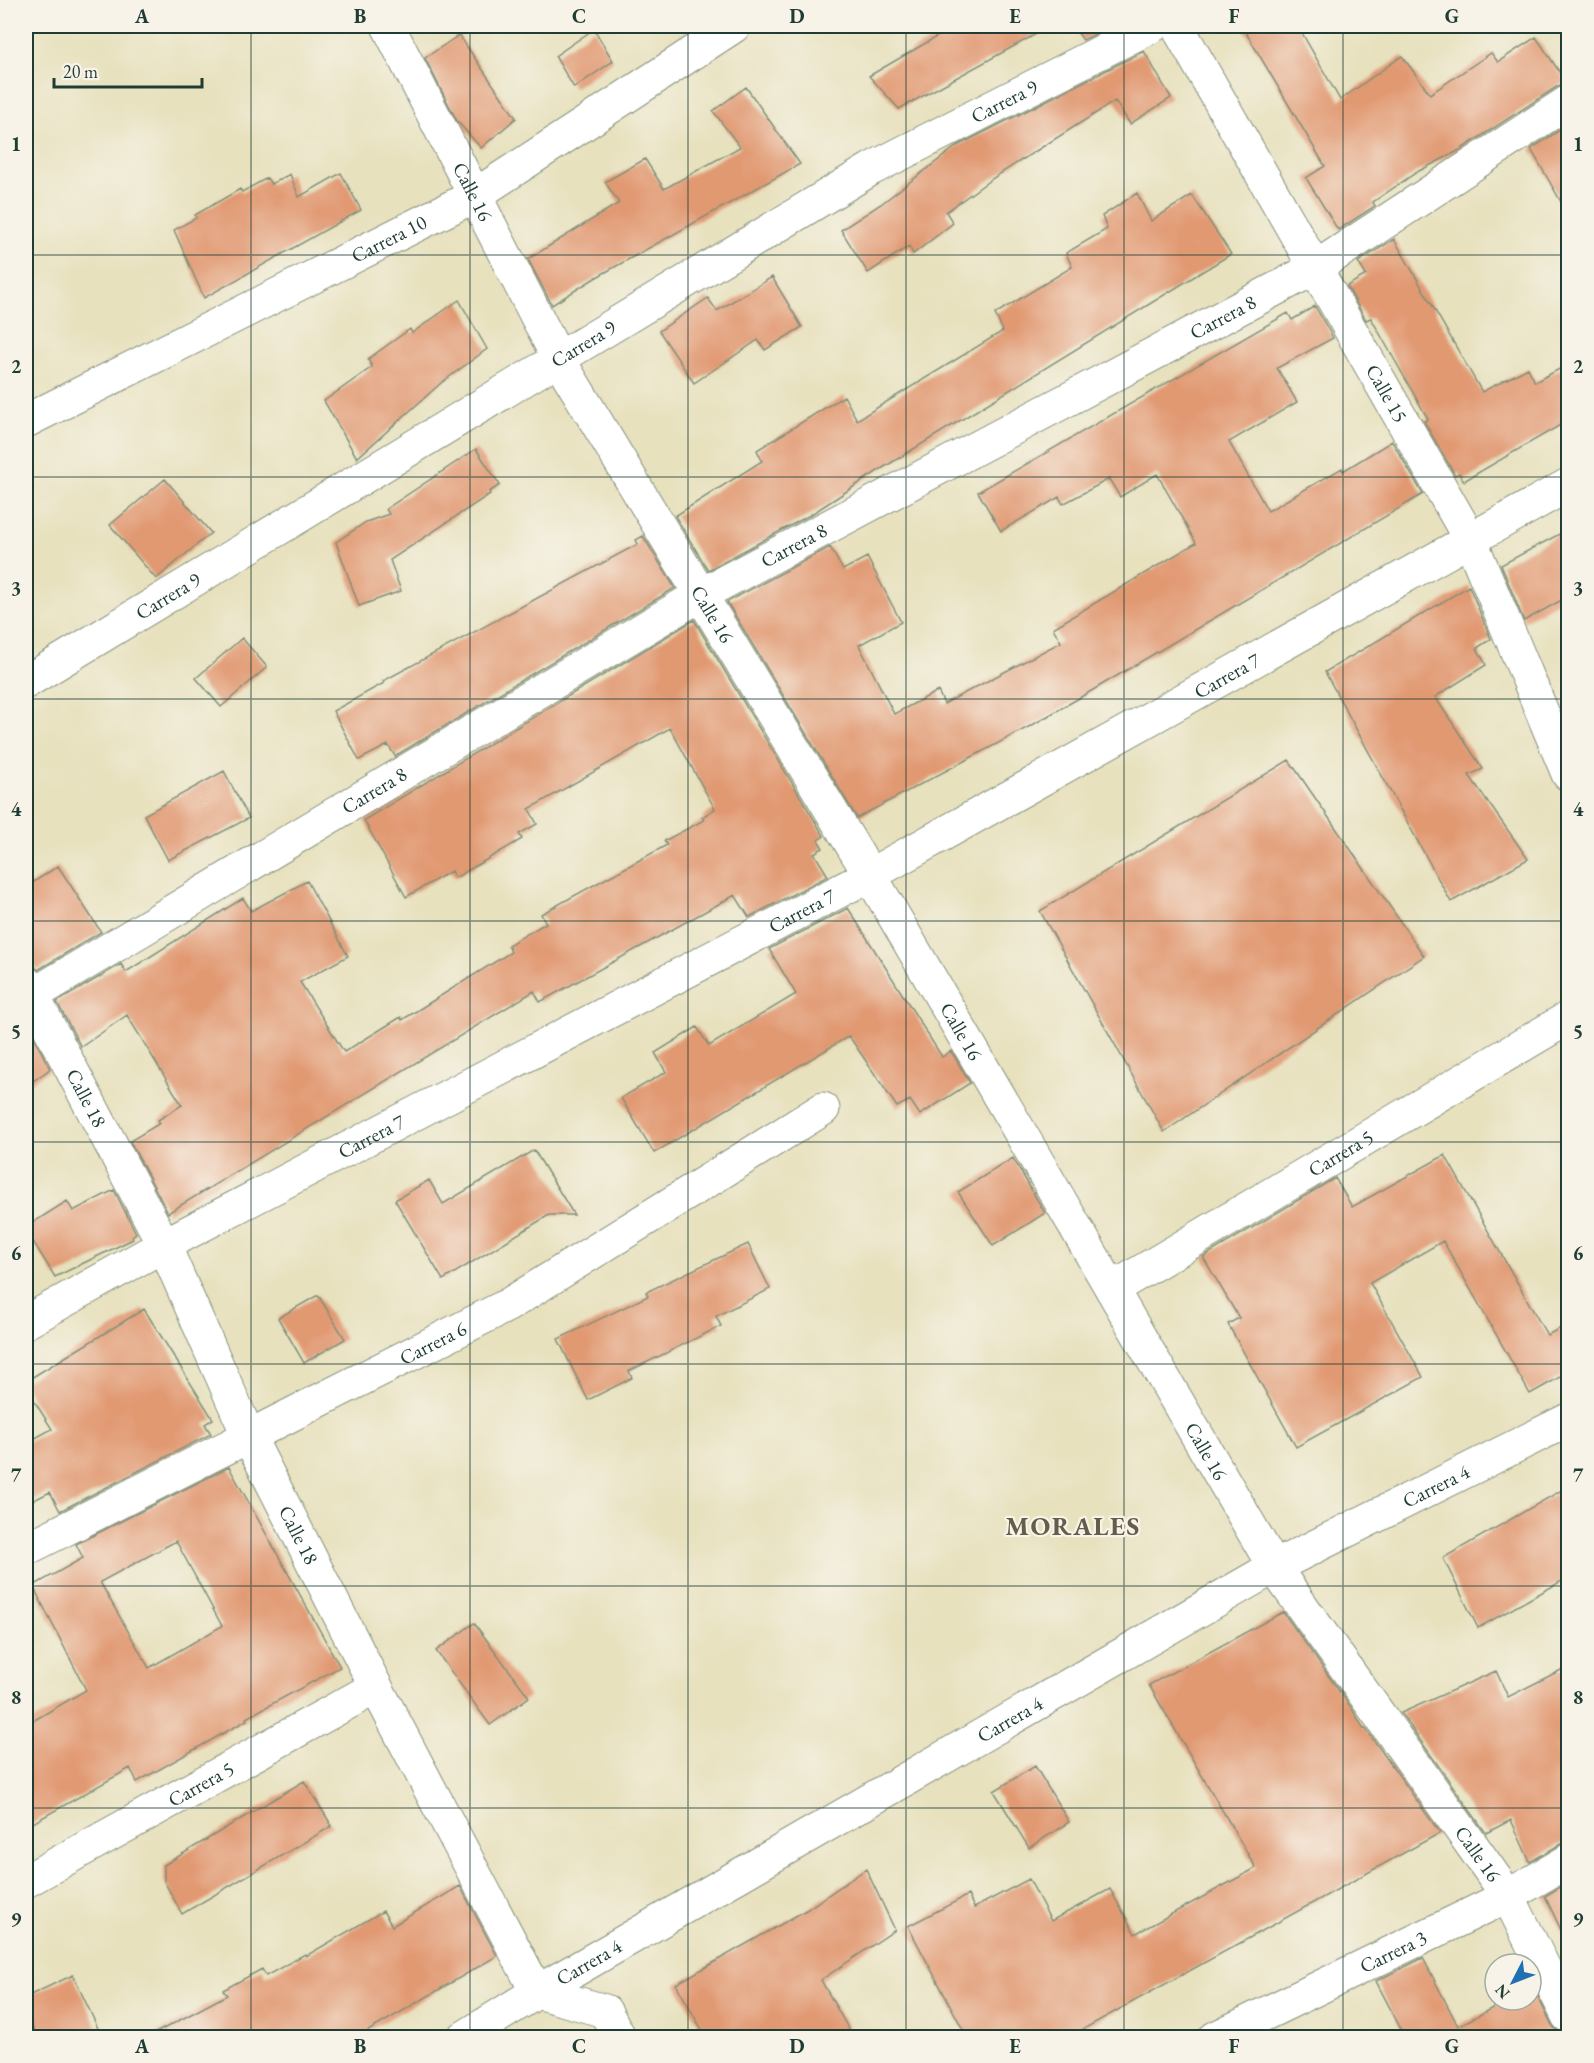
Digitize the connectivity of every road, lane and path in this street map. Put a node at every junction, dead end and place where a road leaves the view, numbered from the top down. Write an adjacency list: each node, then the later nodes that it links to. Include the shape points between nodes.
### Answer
1 (734, 26): 6 (street, Carrera 10)
2 (1152, 26): 8 (street, Carrera 9, via 871,169)
3 (1177, 26): 7 (street, Calle 15)
4 (392, 27): 6 (street, Calle 16)
5 (1569, 102): 7 (street, Carrera 8)
6 (474, 196): 8 (street, Calle 16); 9 (street, Carrera 10)
7 (1315, 268): 11 (street, Calle 15); 12 (street, Carrera 8)
8 (559, 360): 12 (street, Calle 16); 13 (street, Carrera 9)
9 (26, 421)
10 (1569, 485): 11 (street, Carrera 7)
11 (1470, 539): 14 (street, Calle 15); 15 (street, Carrera 7)
12 (700, 596): 15 (street, Calle 16); 16 (street, Carrera 8)
13 (26, 682)
14 (1569, 774)
15 (870, 875): 19 (street, Carrera 7); 20 (street, Calle 16)
16 (28, 992): 19 (street, Calle 18)
17 (1569, 1018): 20 (street, Carrera 5)
18 (824, 1109): 23 (street, Carrera 6, via 508,1305)
19 (164, 1245): 21 (street, Carrera 7); 23 (street, Calle 18)
20 (1112, 1289): 25 (street, Calle 16)
21 (26, 1322)
22 (1569, 1419): 25 (street, Carrera 4)
23 (248, 1436): 24 (street, Carrera 6); 26 (street, Calle 18)
24 (26, 1549)
25 (1274, 1567): 29 (street, Calle 16); 30 (street, Carrera 4)
26 (376, 1687): 28 (street, Carrera 5); 30 (street, Calle 18)
27 (1569, 1861): 29 (street, Carrera 3)
28 (26, 1881)
29 (1508, 1896): 31 (street, Calle 16); 34 (street, Carrera 3)
30 (537, 1992): 32 (street, Carrera 4); 33 (street, via 605,2011)
31 (1569, 2016)
32 (463, 2037)
33 (620, 2037)
34 (1215, 2037)

